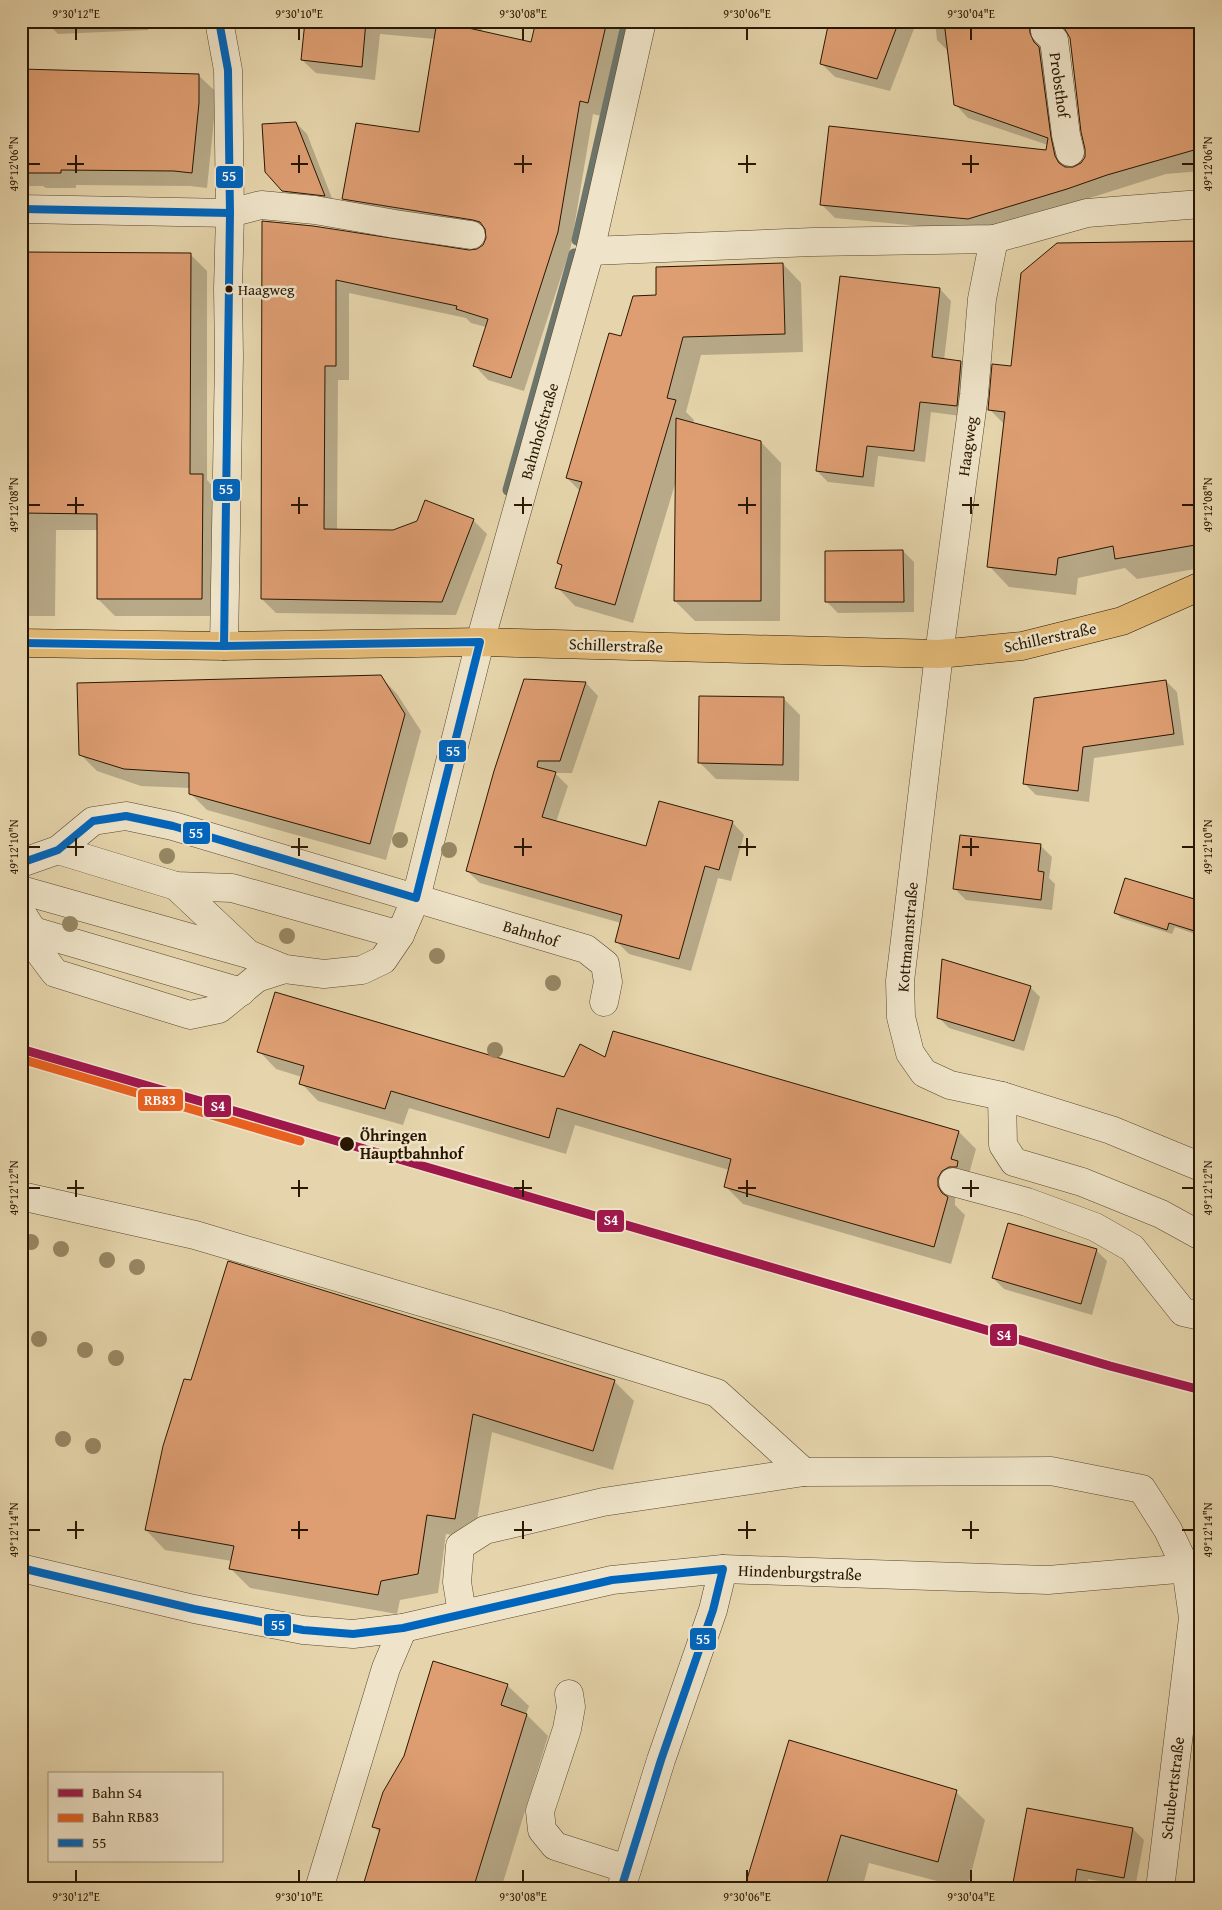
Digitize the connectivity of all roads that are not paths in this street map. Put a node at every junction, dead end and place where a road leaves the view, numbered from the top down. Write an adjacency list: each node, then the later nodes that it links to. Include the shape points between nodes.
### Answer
1 (219, 21): 7 (street, via 228,70)
2 (642, 21): 10 (street, Bahnhofstraße)
3 (1044, 21): 4 (street, Probsthof, via 1045,31 1054,40)
4 (1070, 152)
5 (1201, 204): 9 (street, via 1088,213)
6 (21, 208): 7 (street)
7 (230, 213): 8 (street, via 261,205 315,210); 14 (street)
8 (471, 235)
9 (994, 239): 10 (street); 15 (street, Haagweg, via 982,299 974,395)
10 (590, 251): 12 (street, Bahnhofstraße)
11 (1201, 586): 15 (main road, Schillerstraße, via 1122,621 1022,646)
12 (480, 642): 14 (main road, Schillerstraße); 15 (main road, Schillerstraße); 20 (street, Bahnhofstraße)
13 (21, 643): 14 (main road, Schillerstraße)
14 (224, 646)
15 (939, 654): 27 (street, Kottmannstraße, via 900,981 901,1017 910,1054 924,1072 950,1085)
16 (58, 850): 17 (street); 18 (street); 20 (street, via 94,821 126,816 173,826)
17 (21, 863)
18 (176, 886): 22 (street, via 232,888); 23 (street)
19 (21, 890): 23 (street)
20 (416, 898): 22 (street, Bahnhofstraße); 26 (street, Bahnhof, via 586,949 605,964 608,982)
21 (27, 921): 25 (street); 25 (street, via 40,953 55,973 190,1015 219,1009)
22 (400, 936): 24 (street, Bahnhofstraße, via 383,960 362,970 324,974)
23 (248, 954): 24 (street)
24 (285, 969): 25 (street, via 257,978)
25 (241, 992)
26 (604, 1002)
27 (1002, 1096): 28 (street, Kottmannstraße, via 1111,1130); 31 (street, via 1003,1145 1014,1162 1082,1182 1161,1214)
28 (1201, 1167)
29 (952, 1182): 32 (street, via 1027,1202 1095,1227 1132,1248 1182,1312)
30 (21, 1196): 33 (street, via 194,1235 499,1324 717,1393)
31 (1201, 1236)
32 (1201, 1316)
33 (804, 1472): 34 (street, Schubertstraße, via 1051,1472 1142,1489); 37 (street, via 602,1502 484,1530 460,1546 457,1582)
34 (1193, 1567): 36 (street, Hindenburgstraße, via 1048,1580); 42 (street, Schubertstraße, via 1193,1618)
35 (21, 1568): 38 (street, Hindenburgstraße, via 194,1609 303,1630 353,1634)
36 (723, 1569): 37 (street, Hindenburgstraße, via 612,1580); 40 (street)
37 (462, 1613): 38 (street, Hindenburgstraße)
38 (403, 1628): 41 (street, via 386,1668)
39 (569, 1694): 40 (street, via 571,1708 567,1729 540,1811 542,1830 555,1846)
40 (624, 1879)
41 (319, 1889)
42 (1160, 1889)

